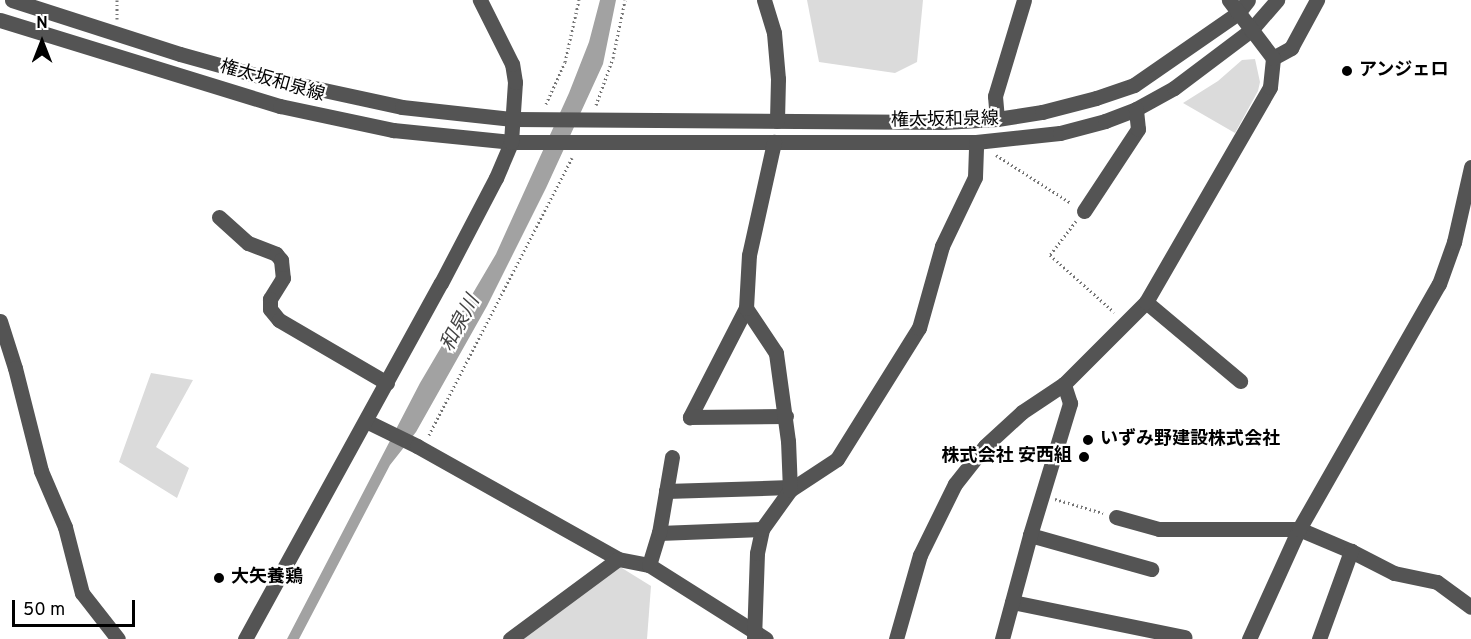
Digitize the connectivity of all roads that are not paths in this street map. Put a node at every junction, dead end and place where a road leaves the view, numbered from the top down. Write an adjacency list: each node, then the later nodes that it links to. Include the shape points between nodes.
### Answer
1 (12, 0): 13 (street, 権太坂和泉線, via 180,54 328,92 402,107)
2 (480, 0): 13 (street, via 512,64)
3 (764, 0): 15 (street, via 774,33)
4 (1024, 0): 14 (street, via 995,96)
5 (1248, 0): 8 (street, 権太坂和泉線)
6 (1277, 0): 10 (street, 権太坂和泉線)
7 (1317, 0): 11 (street, via 1291,48)
8 (1233, 6): 10 (street); 14 (street, 権太坂和泉線, via 1134,85 1096,98)
9 (0, 20): 16 (street, 権太坂和泉線, via 330,119)
10 (1251, 30): 11 (street); 12 (street, 権太坂和泉線, via 1174,88)
11 (1273, 58): 22 (street, via 1270,87)
12 (1136, 108): 18 (street, 権太坂和泉線, via 1060,133); 20 (street, via 1138,129)
13 (513, 119): 15 (street, 権太坂和泉線); 16 (street)
14 (997, 119): 15 (street, 権太坂和泉線)
15 (777, 121)
16 (511, 142): 17 (street, 権太坂和泉線); 26 (street, via 496,178)
17 (774, 142): 18 (street, 権太坂和泉線); 23 (street, via 749,255)
18 (976, 142): 31 (street, via 975,177 942,246 919,328 837,459)
19 (1471, 166): 35 (street, via 1454,242 1439,284)
20 (1084, 211)
21 (219, 217): 26 (street, via 248,243 276,254 281,261 283,278 270,299 270,309 279,320)
22 (1146, 302): 25 (street); 27 (street)
23 (747, 308): 28 (street, via 776,354); 28 (street, via 690,417)
24 (0, 321): 46 (street, via 41,471 65,527 82,593)
25 (1240, 381)
26 (387, 383): 29 (street)
27 (1064, 384): 37 (street, via 1071,403); 49 (street, via 1007,425 955,484 920,555)
28 (786, 416): 31 (street)
29 (366, 421): 39 (street); 47 (street)
30 (672, 457): 32 (street)
31 (790, 489): 32 (street); 34 (street)
32 (666, 491): 36 (street)
33 (1116, 517): 35 (street, via 1168,529)
34 (762, 529): 36 (street); 44 (street, via 757,553)
35 (1299, 529): 38 (street); 51 (street)
36 (659, 533): 40 (street)
37 (1030, 535): 41 (street); 42 (street)
38 (1351, 551): 43 (street, via 1394,573 1437,582); 52 (street)
39 (618, 559): 40 (street); 48 (street)
40 (649, 565): 44 (street)
41 (1151, 568)
42 (1012, 602): 45 (street); 50 (street)
43 (1471, 607)
44 (758, 637)
45 (1184, 637)
46 (118, 639)
47 (245, 639)
48 (510, 639)
49 (896, 639)
50 (1002, 639)
51 (1249, 639)
52 (1319, 639)

